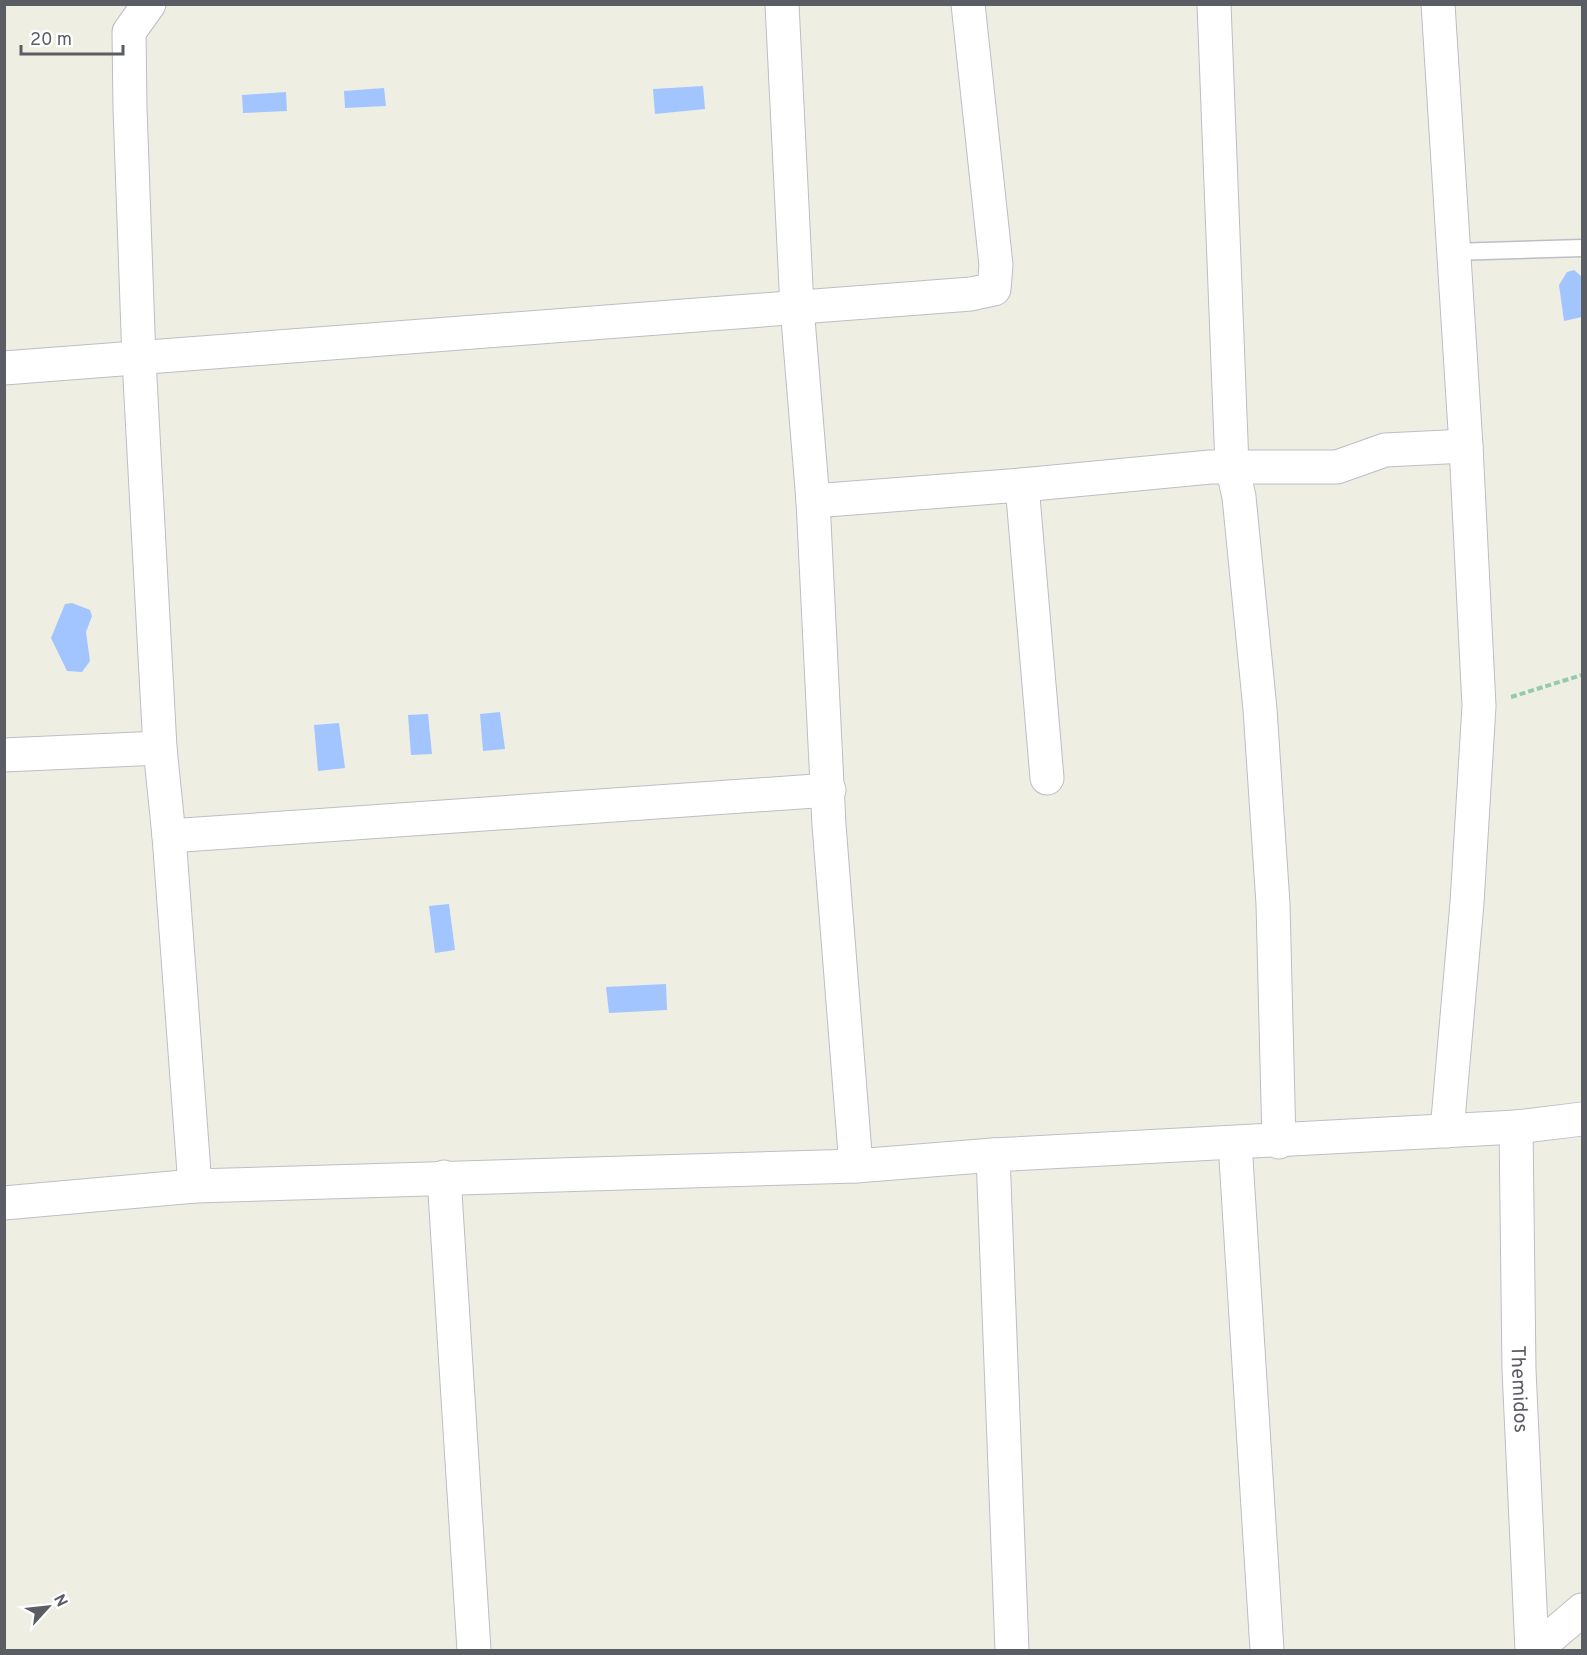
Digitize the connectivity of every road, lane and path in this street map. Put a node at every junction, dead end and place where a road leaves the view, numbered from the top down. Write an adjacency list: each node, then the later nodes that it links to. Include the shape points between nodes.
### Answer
1 (149, 4): 9 (street, via 129,32)
2 (782, 4): 8 (street)
3 (968, 4): 8 (street, via 996,265 993,289)
4 (1214, 4): 12 (street)
5 (1437, 4): 7 (street)
6 (1582, 248): 7 (lane)
7 (1452, 252): 11 (street)
8 (797, 307): 9 (street); 14 (street)
9 (139, 360): 10 (street); 17 (street)
10 (4, 368)
11 (1466, 446): 12 (street, via 1385,450 1337,467); 16 (street)
12 (1232, 466): 13 (street); 25 (street, via 1239,497 1260,709 1273,904)
13 (1022, 485): 14 (street); 19 (street)
14 (813, 501): 20 (street)
15 (1582, 675): 16 (path)
16 (1479, 706): 24 (street)
17 (160, 748): 18 (street); 21 (street)
18 (4, 755)
19 (1047, 778)
20 (829, 790): 21 (street); 28 (street)
21 (169, 836): 30 (street)
22 (1582, 1119): 23 (street)
23 (1516, 1127): 24 (street); 36 (street, Themidos, via 1519,1370)
24 (1447, 1131): 25 (street)
25 (1280, 1142): 26 (street)
26 (1235, 1143): 27 (street); 35 (street)
27 (993, 1155): 28 (street); 34 (street)
28 (856, 1166): 29 (street)
29 (444, 1177): 30 (street); 33 (street)
30 (195, 1186): 31 (street)
31 (4, 1203)
32 (1582, 1610): 36 (street)
33 (474, 1650)
34 (1012, 1650)
35 (1267, 1650)
36 (1534, 1650)

